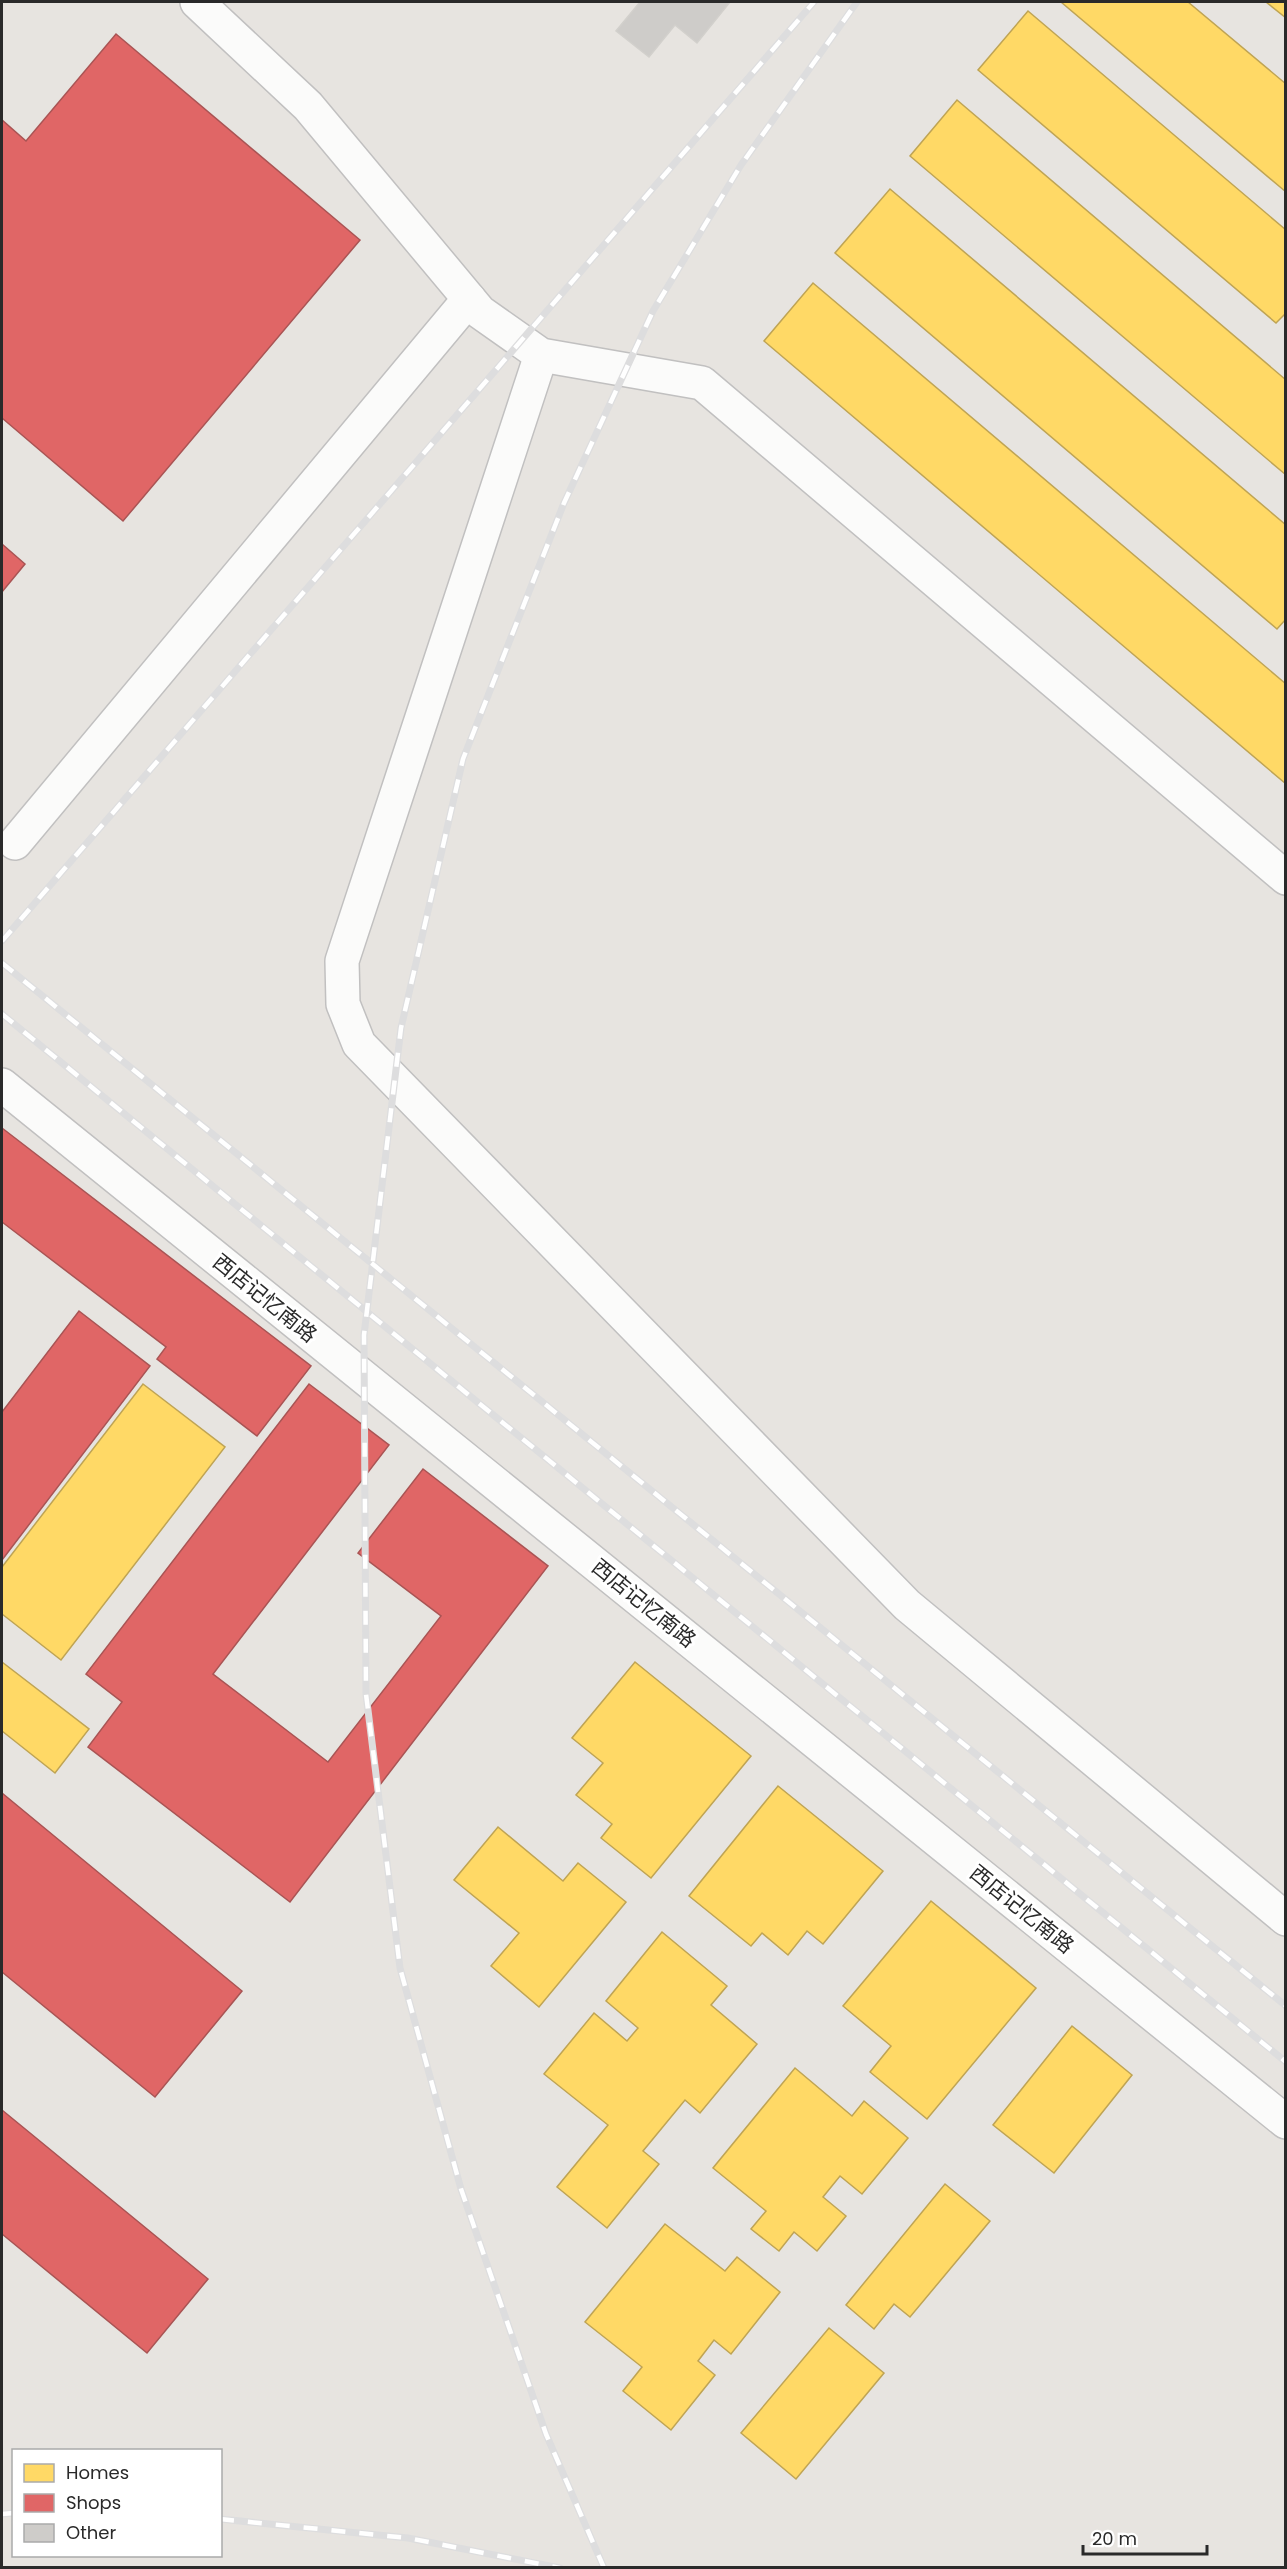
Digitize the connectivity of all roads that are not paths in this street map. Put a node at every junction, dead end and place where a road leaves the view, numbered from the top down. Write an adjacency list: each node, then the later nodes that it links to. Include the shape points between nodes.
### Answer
1 (197, 2): 2 (street, via 308,106)
2 (469, 299): 3 (street, via 480,312); 4 (street)
3 (541, 355): 5 (street, via 702,384); 7 (street, via 342,961 343,1004 359,1044 907,1605)
4 (15, 843)
5 (1286, 878)
6 (2, 1085): 8 (street, 西店记忆南路)
7 (1286, 1918)
8 (1286, 2122)

